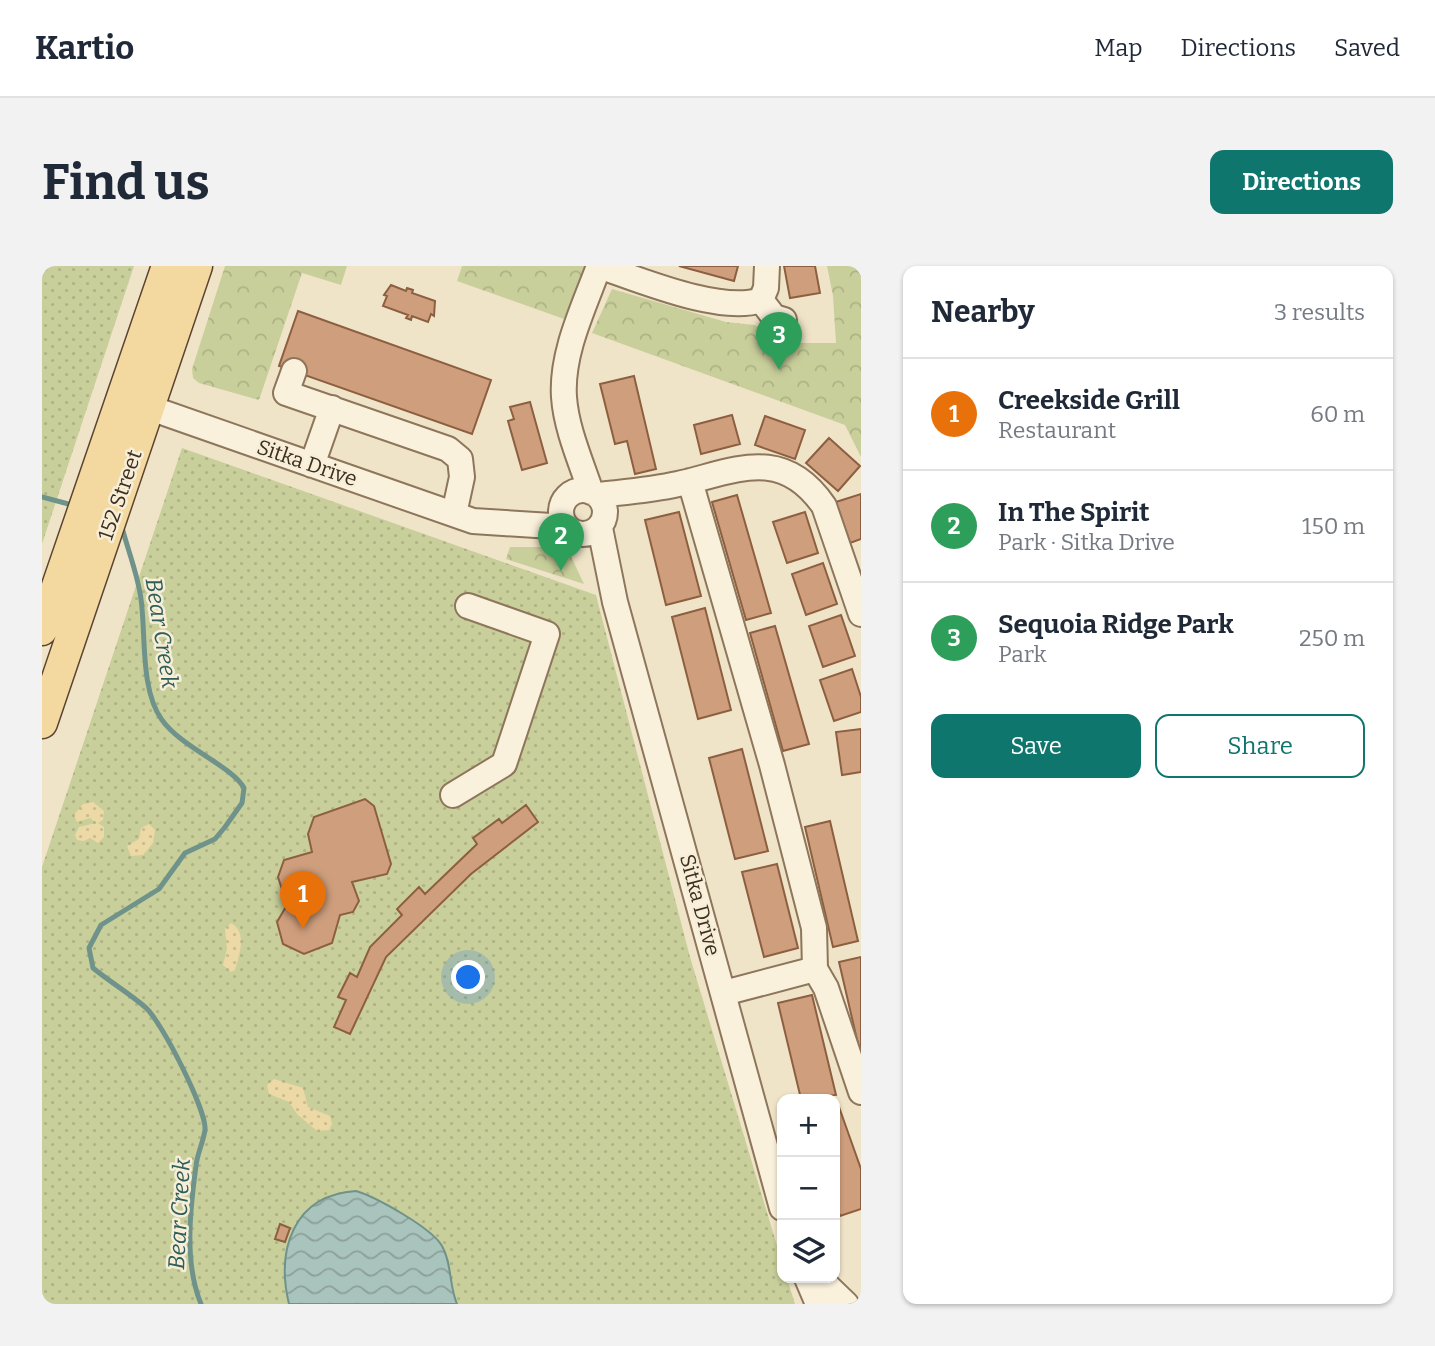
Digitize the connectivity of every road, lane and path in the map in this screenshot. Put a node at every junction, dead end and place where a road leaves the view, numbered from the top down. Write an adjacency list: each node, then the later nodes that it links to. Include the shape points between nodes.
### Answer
1 (167, 266): 8 (main road, 152 Street)
2 (197, 266): 9 (main road, 152 Street)
3 (599, 266): 5 (street, via 724,304); 13 (street, via 564,377)
4 (767, 266): 5 (street)
5 (761, 300): 6 (street, via 774,317)
6 (784, 320)
7 (294, 371): 10 (street, via 286,393)
8 (121, 397): 9 (street, Sitka Drive); 17 (main road, 152 Street)
9 (151, 408): 11 (street, Sitka Drive); 18 (main road, 152 Street)
10 (332, 408): 11 (street); 14 (street, via 448,449 460,459 462,477)
11 (312, 465): 14 (street, Sitka Drive)
12 (690, 481): 13 (street); 16 (street, via 743,466 780,470 804,483 820,499 831,522); 20 (street, via 814,928)
13 (584, 512): 14 (street, Sitka Drive, via 493,523); 21 (street, Sitka Drive, via 615,603)
14 (454, 514)
15 (468, 606): 19 (street, via 547,634 504,764)
16 (861, 614)
17 (42, 630)
18 (42, 723)
19 (453, 795)
20 (815, 969): 21 (street); 22 (street, via 826,988)
21 (724, 993): 23 (street, Sitka Drive)
22 (861, 1092)
23 (777, 1189)
24 (809, 1283): 26 (street)
25 (823, 1283): 27 (street)
26 (818, 1304)
27 (846, 1304)

